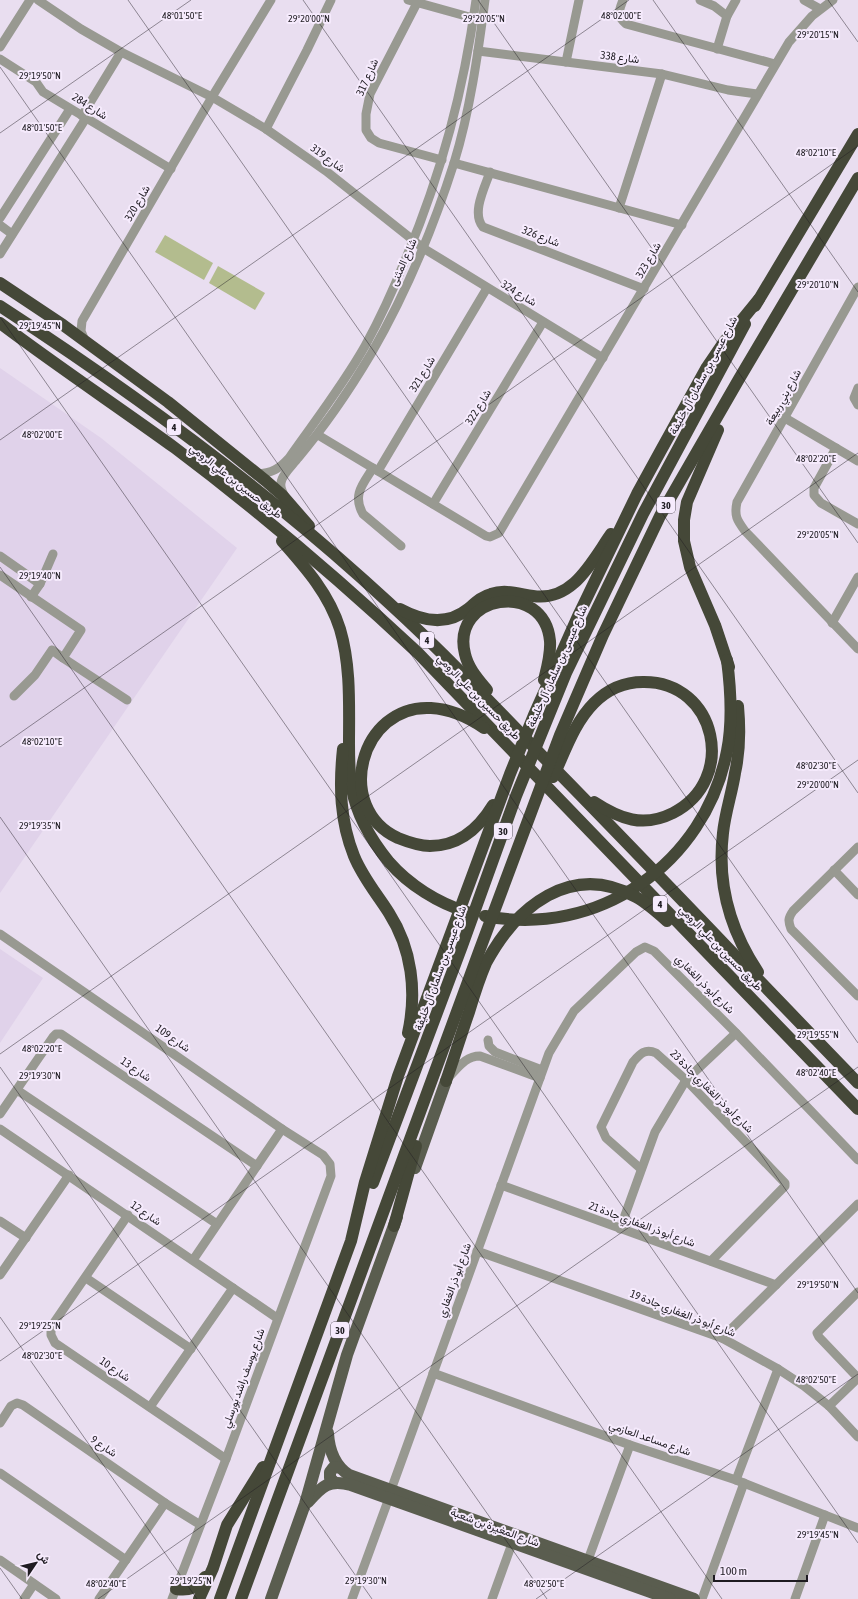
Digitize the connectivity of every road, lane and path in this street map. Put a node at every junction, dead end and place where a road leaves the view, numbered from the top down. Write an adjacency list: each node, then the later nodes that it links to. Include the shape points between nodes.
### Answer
1 (30, 0): 17 (street)
2 (38, 0): 21 (street, شارع 319)
3 (271, 0): 27 (street, شارع 320)
4 (331, 0): 30 (street)
5 (476, 0): 16 (street, شارع المثنى)
6 (485, 0): 20 (street, شارع المثنى)
7 (579, 0): 23 (street)
8 (623, 0): 19 (street, via 618,14 626,24)
9 (700, 0): 15 (street)
10 (736, 0): 15 (street)
11 (804, 0): 14 (street)
12 (833, 0): 14 (street, شارع 323)
13 (412, 2): 16 (street); 32 (street, شارع 317, via 370,94 366,130 371,138 379,143)
14 (820, 9): 24 (street, شارع 323, via 793,38)
15 (727, 16): 19 (street)
16 (474, 18): 32 (street, شارع المثنى, via 466,65)
17 (2, 37): 18 (street)
18 (0, 47)
19 (717, 49): 24 (street)
20 (478, 51): 23 (street, شارع 338); 33 (street, شارع المثنى)
21 (121, 52): 27 (street, شارع 319); 29 (street)
22 (0, 59): 28 (street, شارع 284, via 36,82 43,92)
23 (566, 62): 25 (street, شارع 338)
24 (775, 64): 26 (street, شارع 323)
25 (662, 74): 26 (street, شارع 338, via 728,90); 37 (street)
26 (757, 94): 40 (street, شارع 323)
27 (212, 97): 30 (street, شارع 319); 34 (street, شارع 320)
28 (70, 108): 29 (street, شارع 284); 38 (street)
29 (84, 117): 34 (street, شارع 284); 41 (street)
30 (266, 129): 42 (street, شارع 319, via 326,171)
31 (858, 134): 50 (highway, شارع عيسى بن سلمان آل خليفة / 30)
32 (442, 160): 42 (street, شارع المثنى)
33 (454, 162): 35 (street); 43 (street, شارع المثنى)
34 (170, 169): 52 (street, شارع 320)
35 (490, 172): 37 (street); 48 (street, شارع 326, via 478,209 479,222 483,227)
36 (858, 178): 61 (highway, 30)
37 (619, 208): 40 (street)
38 (0, 218)
39 (0, 225): 41 (street)
40 (682, 225): 48 (street, شارع 323)
41 (12, 234): 44 (street)
42 (414, 240): 43 (street, شارع 319); 69 (street, شارع المثنى, via 386,307 338,391 289,458 280,467 268,473)
43 (423, 248): 47 (street, شارع 324); 65 (street, شارع المثنى, via 372,352)
44 (0, 254)
45 (0, 283): 55 (highway)
46 (858, 287): 64 (street, شارع بني ربيعة)
47 (487, 288): 53 (street, شارع 324); 68 (street, شارع 321)
48 (644, 289): 60 (street, شارع 323)
49 (0, 297): 59 (highway)
50 (759, 299): 70 (highway, via 707,367); 130 (highway, شارع عيسى بن سلمان آل خليفة / 30, via 643,514 566,673 516,796)
51 (0, 306): 59 (highway, طريق حسين بن علي الرومي / 4)
52 (82, 321): 55 (street); 57 (street, via 81,331)
53 (543, 322): 60 (street, شارع 324); 72 (street, شارع 322)
54 (0, 323): 58 (highway, طريق حسين بن علي الرومي / 4)
55 (63, 325): 57 (highway)
56 (0, 329): 58 (highway)
57 (85, 341): 69 (highway, via 168,402)
58 (33, 347): 73 (highway, طريق حسين بن علي الرومي / 4, via 175,449)
59 (74, 354): 78 (highway, طريق حسين بن علي الرومي / 4, via 226,465)
60 (603, 358): 72 (street, شارع 323, via 499,533 486,536)
61 (739, 379): 87 (highway, via 689,494 684,520 688,563); 97 (highway, 30, via 660,516 603,635 560,735)
62 (858, 388): 63 (street, via 854,398)
63 (858, 405)
64 (785, 418): 66 (street); 84 (street, شارع بني ربيعة, via 737,502 735,512 738,521 768,556)
65 (318, 435): 68 (street); 71 (street, شارع المثنى, via 281,482 282,491)
66 (836, 448): 67 (street); 74 (street, via 814,488 814,496 821,503)
67 (858, 461)
68 (375, 470): 72 (street); 75 (street, شارع 321, via 360,488 359,507 363,514)
69 (257, 474): 71 (highway)
70 (637, 494): 83 (highway, via 584,575 562,592 542,597 507,592 491,594 464,612 442,620 422,618); 91 (highway)
71 (289, 503): 78 (highway)
72 (433, 504)
73 (261, 517): 90 (highway, via 304,566 333,610 346,654); 93 (highway, طريق حسين بن علي الرومي / 4, via 319,563 418,653)
74 (858, 524)
75 (401, 546)
76 (53, 554): 81 (street)
77 (0, 556): 81 (street)
78 (339, 559): 83 (highway, طريق حسين بن علي الرومي / 4)
79 (0, 575): 82 (street)
80 (858, 576): 84 (street)
81 (40, 584): 82 (street)
82 (31, 596): 86 (street, via 81,630)
83 (390, 603): 92 (highway, طريق حسين بن علي الرومي / 4)
84 (832, 623): 85 (street)
85 (858, 649)
86 (63, 658): 88 (street, via 52,650 35,675); 89 (street)
87 (727, 660): 90 (highway, via 731,726 724,764 713,796 698,825 654,874 633,890 580,913 555,918 495,918 462,910 440,901 414,885 394,867 367,830 355,801 350,767); 102 (highway, via 738,706 740,738 736,772 723,832 722,878 730,917 739,937 750,960)
88 (14, 696)
89 (127, 700)
90 (349, 706): 108 (highway, via 340,778 340,803 345,828 360,869 401,935 411,976 410,1022)
91 (534, 715): 92 (highway, via 550,652 547,629 537,613 526,605 511,601 493,603 481,609 470,622 464,638 464,653 473,672); 94 (highway)
92 (511, 724): 95 (highway, طريق حسين بن علي الرومي / 4)
93 (500, 738): 94 (highway, via 478,723 454,712 429,708 403,713 381,728 366,750 361,775 363,794 371,813 388,832 412,843 437,846 453,842 473,831 489,812); 103 (highway, طريق حسين بن علي الرومي / 4)
94 (510, 774): 108 (highway)
95 (578, 792): 97 (highway, via 622,818 636,821 662,818 685,806 700,791 711,764 710,732 697,707 679,691 656,682 623,685 600,697 578,725); 102 (highway, طريق حسين بن علي الرومي / 4)
96 (858, 847): 98 (street)
97 (516, 854): 106 (highway, 30)
98 (834, 870): 99 (street); 101 (street, via 793,911 788,917 788,922 791,929)
99 (858, 895)
100 (0, 934): 116 (street, شارع 109)
101 (858, 996)
102 (776, 998): 111 (highway, طريق حسين بن علي الرومي / 4)
103 (768, 1015): 110 (highway, via 641,900 620,890 603,886 586,884 569,887 551,893 532,905 517,920 492,954 479,980); 113 (highway, طريق حسين بن علي الرومي / 4)
104 (736, 1033): 107 (street, شارع أبو ذر الغفاري, via 654,951 645,947 636,952 574,1011 549,1053); 109 (street); 117 (street, شارع أبو ذر الغفاري)
105 (492, 1060): 107 (street); 107 (street, via 488,1052 488,1041 490,1048 495,1052); 110 (street, via 473,1056 461,1063)
106 (439, 1062): 127 (highway); 175 (highway, 30)
107 (541, 1074): 122 (street, شارع أبو ذر الغفاري)
108 (398, 1076): 130 (highway, via 365,1182)
109 (686, 1080): 120 (street, via 655,1132); 120 (street, شارع أبو ذر الغفاري جادة 23, via 651,1050 645,1051 633,1062 601,1127 606,1138); 133 (street, شارع أبو ذر الغفاري جادة 23, via 785,1183 785,1186)
110 (446, 1081): 127 (main road)
111 (858, 1083)
112 (17, 1090): 114 (street, شارع 13); 119 (street, شارع 13, via 53,1037 61,1034); 126 (street)
113 (858, 1109)
114 (0, 1114)
115 (0, 1129): 121 (street, شارع 12)
116 (282, 1129): 118 (street, شارع 109, via 323,1155); 119 (street)
117 (858, 1160)
118 (330, 1164): 139 (street, شارع يوسف راشد بورسلي, via 331,1176)
119 (257, 1166): 126 (street)
120 (641, 1169): 128 (street)
121 (69, 1176): 124 (street, شارع 12); 129 (street)
122 (501, 1185): 128 (street, شارع أبو ذر الغفاري جادة 21); 131 (street, شارع أبو ذر الغفاري)
123 (858, 1204): 136 (street)
124 (128, 1215): 132 (street, شارع 12); 135 (street, شارع 10)
125 (0, 1221): 129 (street)
126 (217, 1224): 132 (street)
127 (394, 1226): 148 (main road, via 347,1355)
128 (620, 1229): 133 (street, شارع أبو ذر الغفاري جادة 21)
129 (26, 1238): 134 (street)
130 (351, 1241): 151 (highway, 30)
131 (477, 1251): 140 (street, شارع أبو ذر الغفاري جادة 19); 143 (street, شارع أبو ذر الغفاري)
132 (193, 1260): 137 (street, شارع 12)
133 (711, 1261): 136 (street, شارع أبو ذر الغفاري جادة 21)
134 (0, 1275)
135 (86, 1278): 141 (street); 146 (street, شارع 10, via 51,1327 51,1335 55,1343)
136 (776, 1285): 140 (street)
137 (233, 1288): 139 (street, شارع 12); 141 (street)
138 (858, 1292): 144 (street, via 817,1333)
139 (277, 1318): 152 (street, شارع يوسف راشد بورسلي)
140 (722, 1338): 142 (street, شارع أبو ذر الغفاري جادة 19)
141 (191, 1349): 146 (street)
142 (778, 1369): 145 (street, شارع أبو ذر الغفاري جادة 19); 155 (street)
143 (433, 1373): 150 (street, شارع مساعد العازمي); 157 (street, شارع أبو ذر الغفاري)
144 (858, 1378): 145 (street)
145 (829, 1406): 149 (street, شارع أبو ذر الغفاري جادة 19)
146 (150, 1407): 152 (street, شارع 10)
147 (0, 1423): 158 (street, شارع 9, via 11,1406 17,1403 23,1405)
148 (328, 1426): 153 (main road, via 330,1449); 159 (main road)
149 (858, 1437)
150 (630, 1445): 155 (street, شارع مساعد العازمي); 166 (street)
151 (276, 1446): 167 (highway, via 227,1525); 174 (highway, 30)
152 (226, 1459): 161 (street, شارع يوسف راشد بورسلي)
153 (339, 1467): 156 (main road, via 333,1468 330,1472 330,1478); 157 (main road, شارع المغيرة بن شعبة, via 349,1475)
154 (0, 1473): 165 (street)
155 (740, 1481): 160 (street, شارع مساعد العازمي); 181 (street)
156 (334, 1482): 157 (main road, شارع المغيرة بن شعبة); 159 (main road, via 322,1487)
157 (390, 1494): 163 (main road, شارع المغيرة بن شعبة); 177 (street, شارع أبو ذر الغفاري)
158 (165, 1503): 161 (street, شارع 9); 165 (street)
159 (305, 1504): 176 (main road)
160 (825, 1516): 162 (street, شارع مساعد العازمي); 182 (street)
161 (200, 1524): 169 (street, شارع يوسف راشد بورسلي)
162 (858, 1528)
163 (514, 1538): 166 (main road, شارع المغيرة بن شعبة); 178 (street); 179 (main road, شارع المغيرة بن شعبة)
164 (0, 1560): 168 (street)
165 (126, 1560): 172 (street)
166 (588, 1560): 180 (main road, شارع المغيرة بن شعبة)
167 (212, 1568): 169 (highway, via 196,1587); 173 (highway)
168 (34, 1584): 170 (street); 171 (street)
169 (175, 1595)
170 (24, 1599)
171 (56, 1599)
172 (99, 1599)
173 (199, 1599)
174 (220, 1599)
175 (241, 1599)
176 (271, 1599)
177 (352, 1599)
178 (492, 1599)
179 (670, 1599)
180 (694, 1599)
181 (702, 1599)
182 (795, 1599)

